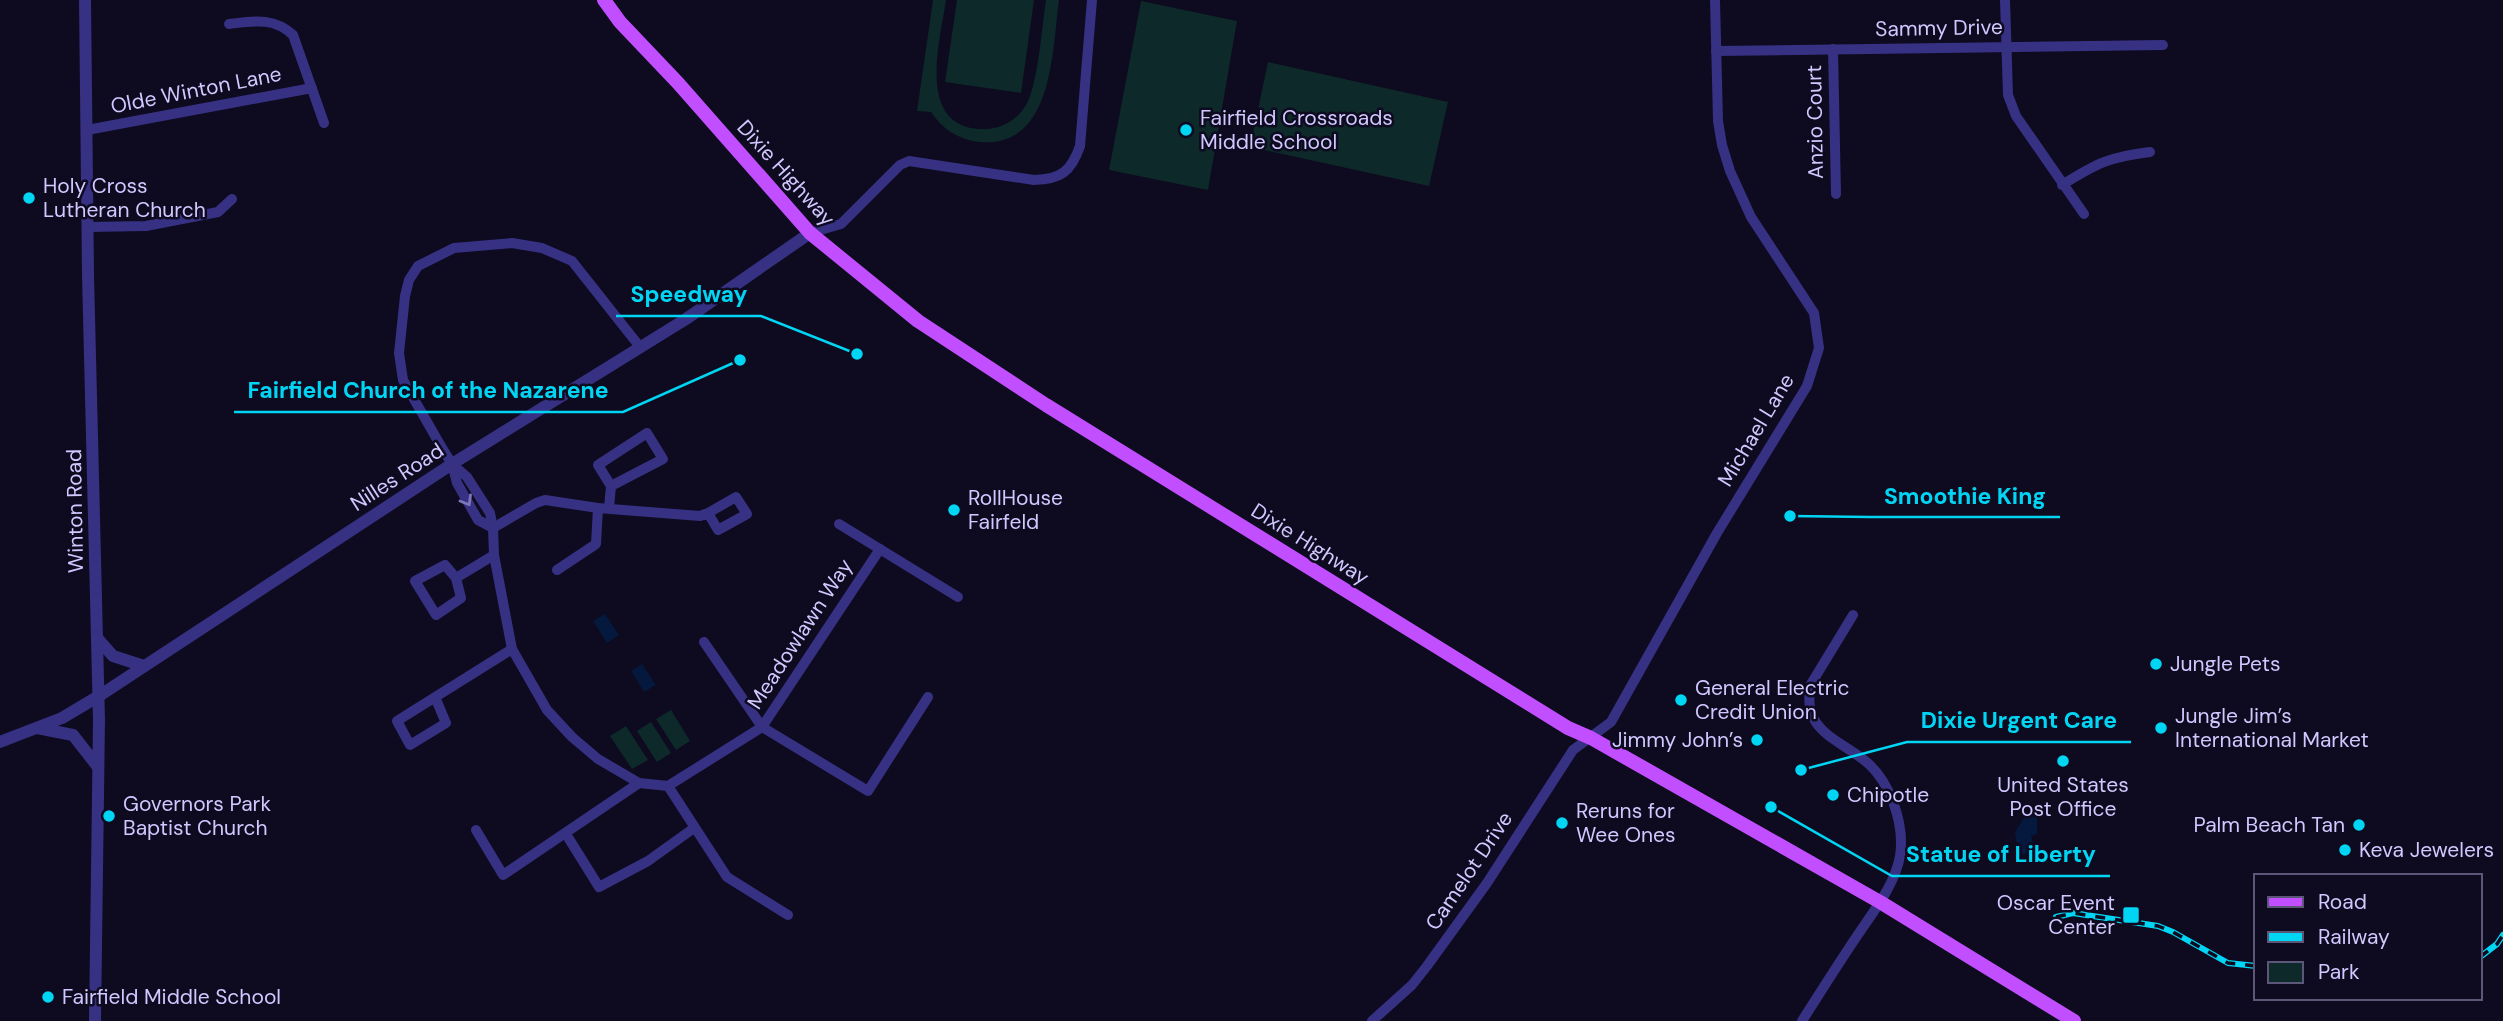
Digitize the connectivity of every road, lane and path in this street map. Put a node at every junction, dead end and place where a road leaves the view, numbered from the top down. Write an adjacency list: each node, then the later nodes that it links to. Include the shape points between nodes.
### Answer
1 (85, 0): 13 (street, Winton Road)
2 (604, 0): 20 (main road, Dixie Highway)
3 (1092, 0): 20 (street, via 1080,146 1065,173 1034,180 909,161 841,224)
4 (1715, 0): 10 (street, Michael Lane)
5 (2005, 0): 7 (street)
6 (229, 24): 11 (street, via 260,20 284,27 293,35)
7 (2005, 46): 8 (street, Sammy Drive); 9 (street, Sammy Drive); 15 (street, via 2008,95 2016,116)
8 (2163, 46)
9 (1833, 49): 10 (street, Sammy Drive); 16 (street, Anzio Court)
10 (1716, 51): 43 (street, Michael Lane, via 1718,121 1730,171 1751,217 1814,313 1819,348 1807,386 1717,533 1611,722)
11 (312, 88): 12 (street); 13 (street, Olde Winton Lane)
12 (324, 123)
13 (87, 130): 19 (street, Winton Road)
14 (2150, 152): 15 (street, via 2113,157)
15 (2062, 184): 18 (street)
16 (1836, 194)
17 (232, 199): 19 (street, via 218,212 146,226)
18 (2084, 214)
19 (88, 227): 34 (street, Winton Road)
20 (810, 233): 21 (street, Nilles Road); 43 (main road, Dixie Highway, via 939,336)
21 (640, 347): 22 (street, Nilles Road); 22 (street, via 572,261 542,248 512,243 454,248 418,266 405,296 399,353 403,380)
22 (452, 464): 27 (street, via 478,520); 37 (street, Nilles Road)
23 (611, 486): 23 (street, via 598,465 647,433 663,459); 24 (street)
24 (604, 508): 25 (street); 27 (street, via 545,500); 30 (street, via 596,544)
25 (708, 513)
26 (839, 524): 28 (street)
27 (493, 528): 29 (street)
28 (880, 549): 32 (street); 41 (street, Meadowlawn Way)
29 (494, 555): 31 (street); 36 (street)
30 (557, 570)
31 (456, 578): 31 (street, via 444,565 415,581 436,615 461,598)
32 (958, 597)
33 (1853, 615): 51 (street, via 1811,684 1809,697 1822,732 1875,771 1897,810 1900,857)
34 (97, 638): 37 (street, via 113,656); 38 (street, Winton Road)
35 (704, 642): 41 (street, Meadowlawn Way)
36 (512, 649): 39 (street); 46 (street, via 547,710 572,737)
37 (144, 666): 38 (street, Nilles Road)
38 (99, 696): 42 (street, Nilles Road); 45 (street, Winton Road)
39 (436, 697): 39 (street, via 397,721 410,746 446,723)
40 (928, 697): 41 (street, via 868,791)
41 (762, 726): 47 (street)
42 (36, 728): 44 (street, Nilles Road); 45 (street, via 73,735)
43 (1591, 738): 51 (main road, Dixie Highway); 54 (street, Camelot Drive, via 1573,750 1427,966)
44 (0, 742)
45 (98, 767): 53 (street, Winton Road)
46 (639, 783): 47 (street); 50 (street)
47 (668, 786): 48 (street)
48 (694, 828): 50 (street, via 648,861 599,887); 52 (street, via 727,877)
49 (476, 830): 50 (street, via 503,875)
50 (566, 834)
51 (1880, 902): 55 (street); 56 (main road, Dixie Highway)
52 (788, 915)
53 (95, 1021)
54 (1372, 1021)
55 (1802, 1021)
56 (2074, 1021)

